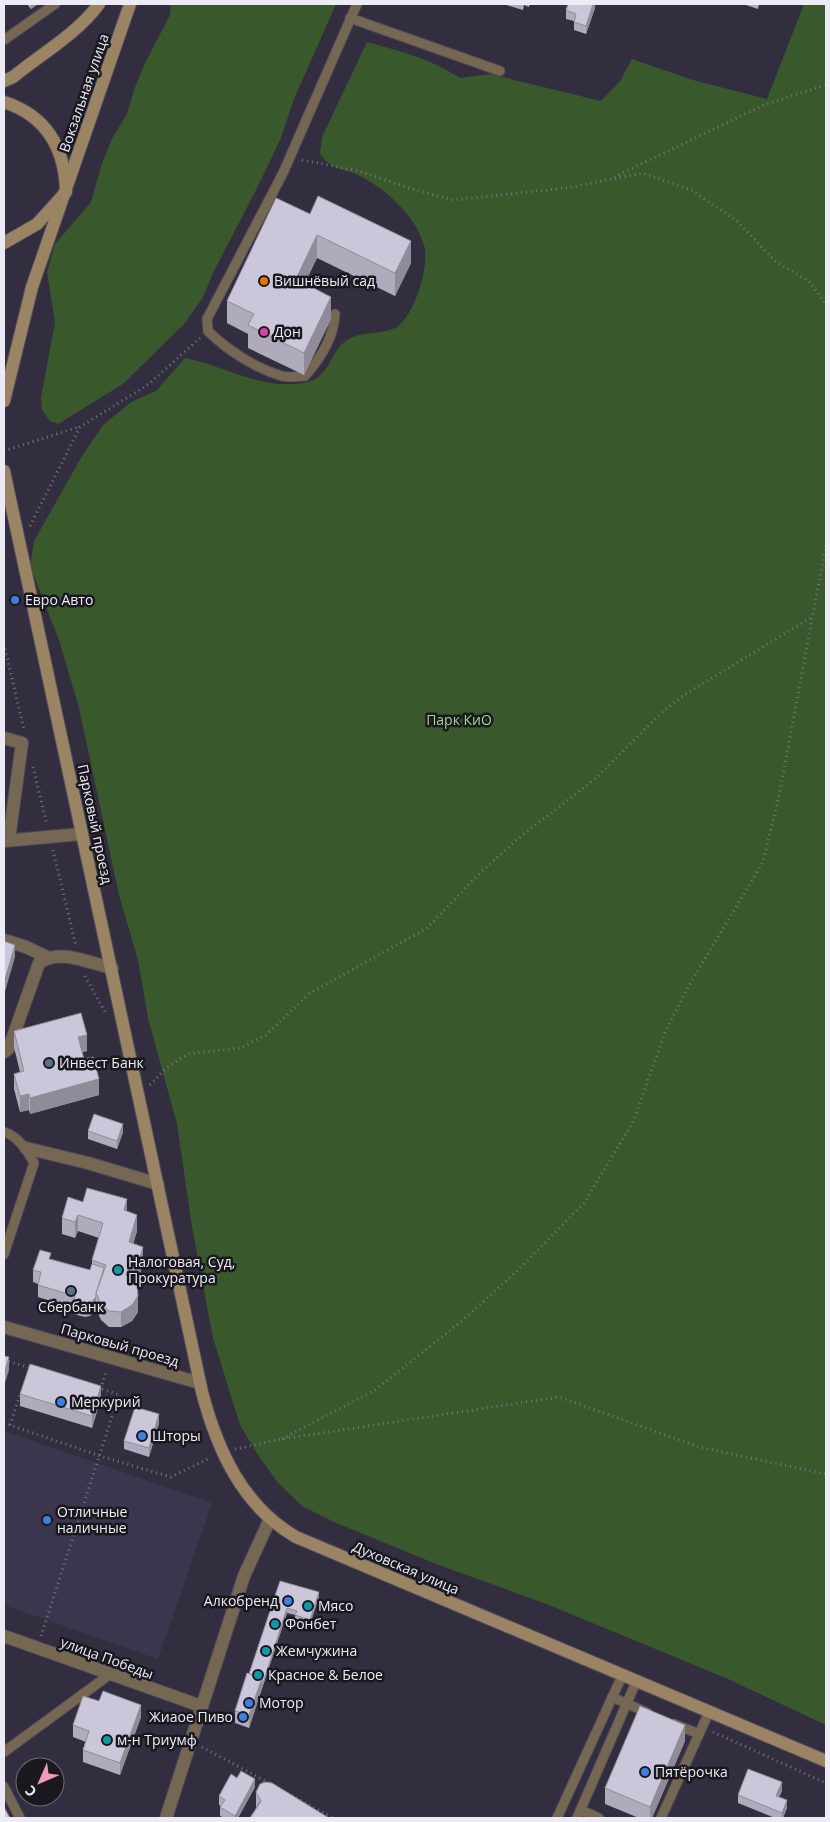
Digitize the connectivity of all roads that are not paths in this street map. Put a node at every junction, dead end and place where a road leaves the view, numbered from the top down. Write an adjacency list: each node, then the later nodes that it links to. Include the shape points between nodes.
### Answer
1 (55, 4): 6 (lane)
2 (99, 4): 8 (street, Вокзальная улица, via 63,38)
3 (130, 4): 10 (street, Вокзальная улица)
4 (357, 4): 5 (lane)
5 (350, 18): 7 (lane); 12 (lane, via 289,157 207,318 208,331 221,344 265,368 283,376 305,376 316,363 335,327)
6 (4, 40)
7 (500, 71)
8 (4, 81)
9 (4, 102): 10 (street, via 27,113 48,133 62,158)
10 (66, 192): 11 (street, via 37,224); 13 (street, via 32,287)
11 (4, 243)
12 (336, 314)
13 (4, 393)
14 (4, 470): 16 (street, Парковый проезд)
15 (4, 738): 17 (street, via 22,743)
16 (81, 834): 17 (street); 20 (street, Парковый проезд)
17 (6, 840)
18 (4, 940): 19 (street)
19 (47, 957): 20 (street, via 59,955); 21 (street, via 39,963 9,1048)
20 (112, 968): 24 (street, Парковый проезд)
21 (4, 1052)
22 (5, 1131): 23 (lane)
23 (26, 1148): 24 (street); 25 (lane, via 34,1163)
24 (158, 1184): 27 (street, Парковый проезд)
25 (4, 1254)
26 (4, 1327): 27 (street, Парковый проезд)
27 (200, 1383): 28 (street, Парковый проезд, via 212,1429 222,1452 240,1483)
28 (270, 1519): 31 (street, Духовская улица, via 304,1542); 35 (street, via 244,1576)
29 (4, 1636): 30 (street, улица Победы)
30 (109, 1675): 35 (street, улица Победы); 38 (lane)
31 (622, 1676): 32 (street, Духовская улица); 33 (lane)
32 (636, 1682): 34 (lane); 36 (street, Духовская улица)
33 (612, 1697): 34 (lane); 44 (lane)
34 (627, 1704): 37 (lane); 41 (lane)
35 (201, 1706): 43 (street)
36 (709, 1712): 37 (lane); 39 (street, Духовская улица)
37 (699, 1734): 46 (lane)
38 (4, 1752)
39 (826, 1761)
40 (4, 1787): 42 (lane)
41 (579, 1814): 45 (lane)
42 (20, 1818)
43 (166, 1818)
44 (557, 1818)
45 (599, 1818)
46 (661, 1818)

